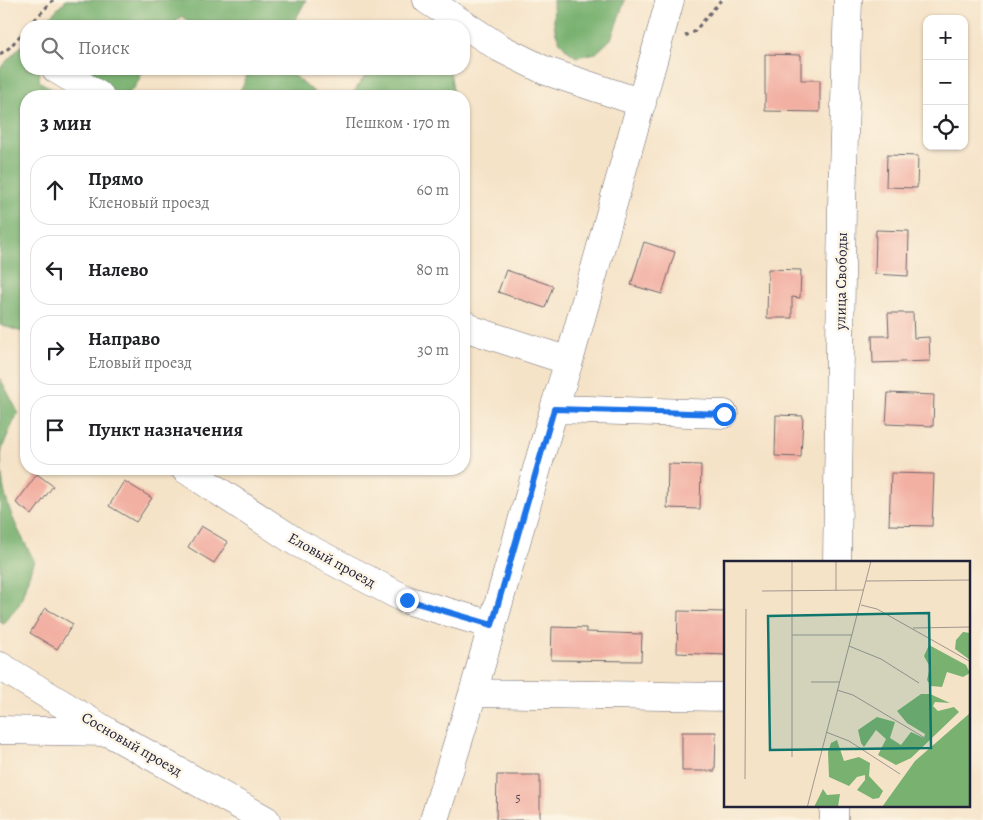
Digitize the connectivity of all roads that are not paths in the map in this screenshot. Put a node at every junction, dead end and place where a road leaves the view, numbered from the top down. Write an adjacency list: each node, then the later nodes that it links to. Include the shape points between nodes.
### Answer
1 (427, 0): 4 (street)
2 (670, 0): 8 (street)
3 (848, 0): 14 (street, улица Свободы)
4 (457, 20)
5 (470, 28): 8 (street, via 546,71)
6 (66, 75): 7 (street)
7 (90, 90)
8 (642, 103): 10 (street)
9 (470, 328): 10 (street)
10 (570, 361): 11 (street)
11 (554, 409): 12 (street); 15 (street)
12 (724, 414)
13 (194, 475): 15 (street, Еловый проезд, via 296,542 407,600)
14 (837, 561)
15 (492, 625): 17 (street)
16 (0, 666): 20 (street, Сосновый проезд)
17 (473, 693): 18 (street); 22 (street)
18 (724, 698)
19 (0, 730): 20 (street)
20 (108, 732): 21 (street, Сосновый проезд)
21 (266, 820)
22 (434, 820)

